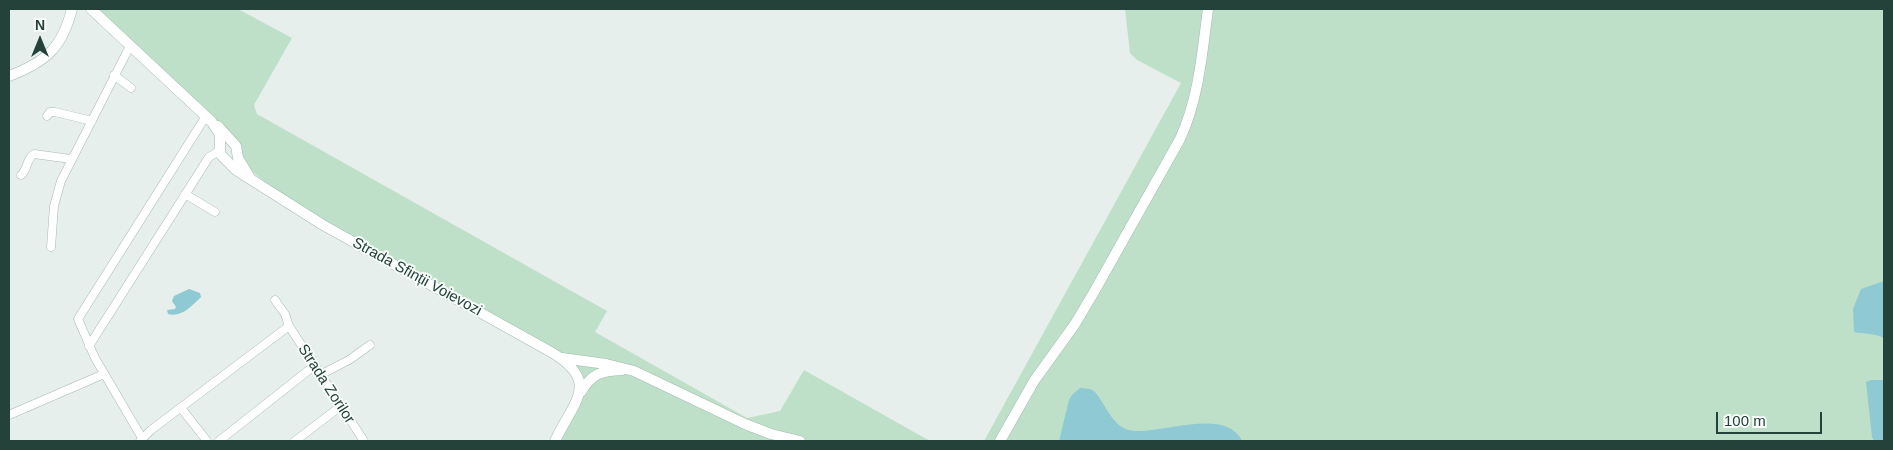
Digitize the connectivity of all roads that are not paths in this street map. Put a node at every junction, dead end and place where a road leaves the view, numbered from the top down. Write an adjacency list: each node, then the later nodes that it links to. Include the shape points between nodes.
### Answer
1 (76, 9): 3 (street); 6 (street, via 49,54 33,66)
2 (1208, 9): 43 (street, via 1196,88 1180,139 1094,292 1034,381)
3 (93, 11): 4 (street)
4 (130, 46): 5 (street); 9 (street)
5 (114, 75): 7 (street); 10 (street)
6 (9, 76)
7 (131, 88)
8 (47, 116): 10 (street, via 55,112)
9 (208, 118): 11 (street); 12 (street, via 219,133); 23 (street, via 78,319)
10 (92, 121): 14 (street)
11 (233, 142): 12 (street, via 227,141); 13 (street)
12 (221, 152): 13 (street, via 230,159); 16 (street, Strada Sfinții Voievozi, via 236,170); 17 (street, via 209,157)
13 (236, 154): 16 (street, Strada Sfinții Voievozi)
14 (71, 159): 15 (street, via 34,154 29,157); 19 (street, via 54,206)
15 (21, 176)
16 (257, 183): 24 (street, Strada Sfinții Voievozi, via 323,225)
17 (185, 194): 18 (street); 23 (street)
18 (215, 212)
19 (52, 247)
20 (275, 300): 21 (street, Strada Zorilor)
21 (289, 326): 26 (street, Strada Zorilor); 34 (street)
22 (370, 345): 29 (street)
23 (89, 346): 28 (street)
24 (560, 358): 25 (street); 30 (street, Strada Sfinții Voievozi)
25 (585, 362): 27 (street); 30 (street, via 578,365); 31 (street, via 594,370)
26 (314, 366): 29 (street, Strada Zorilor); 38 (street)
27 (628, 369): 31 (street, via 604,372); 42 (street, via 745,424)
28 (104, 374): 35 (street); 36 (street)
29 (320, 375): 33 (street, Strada Zorilor)
30 (577, 375): 31 (street, via 583,380); 32 (street)
31 (590, 378): 32 (street)
32 (580, 396): 41 (street)
33 (341, 406): 39 (street); 40 (street, Strada Zorilor)
34 (181, 408): 36 (street); 37 (street)
35 (9, 415)
36 (141, 440)
37 (207, 441)
38 (219, 441)
39 (295, 441)
40 (364, 441)
41 (555, 441)
42 (800, 441)
43 (1000, 441)

